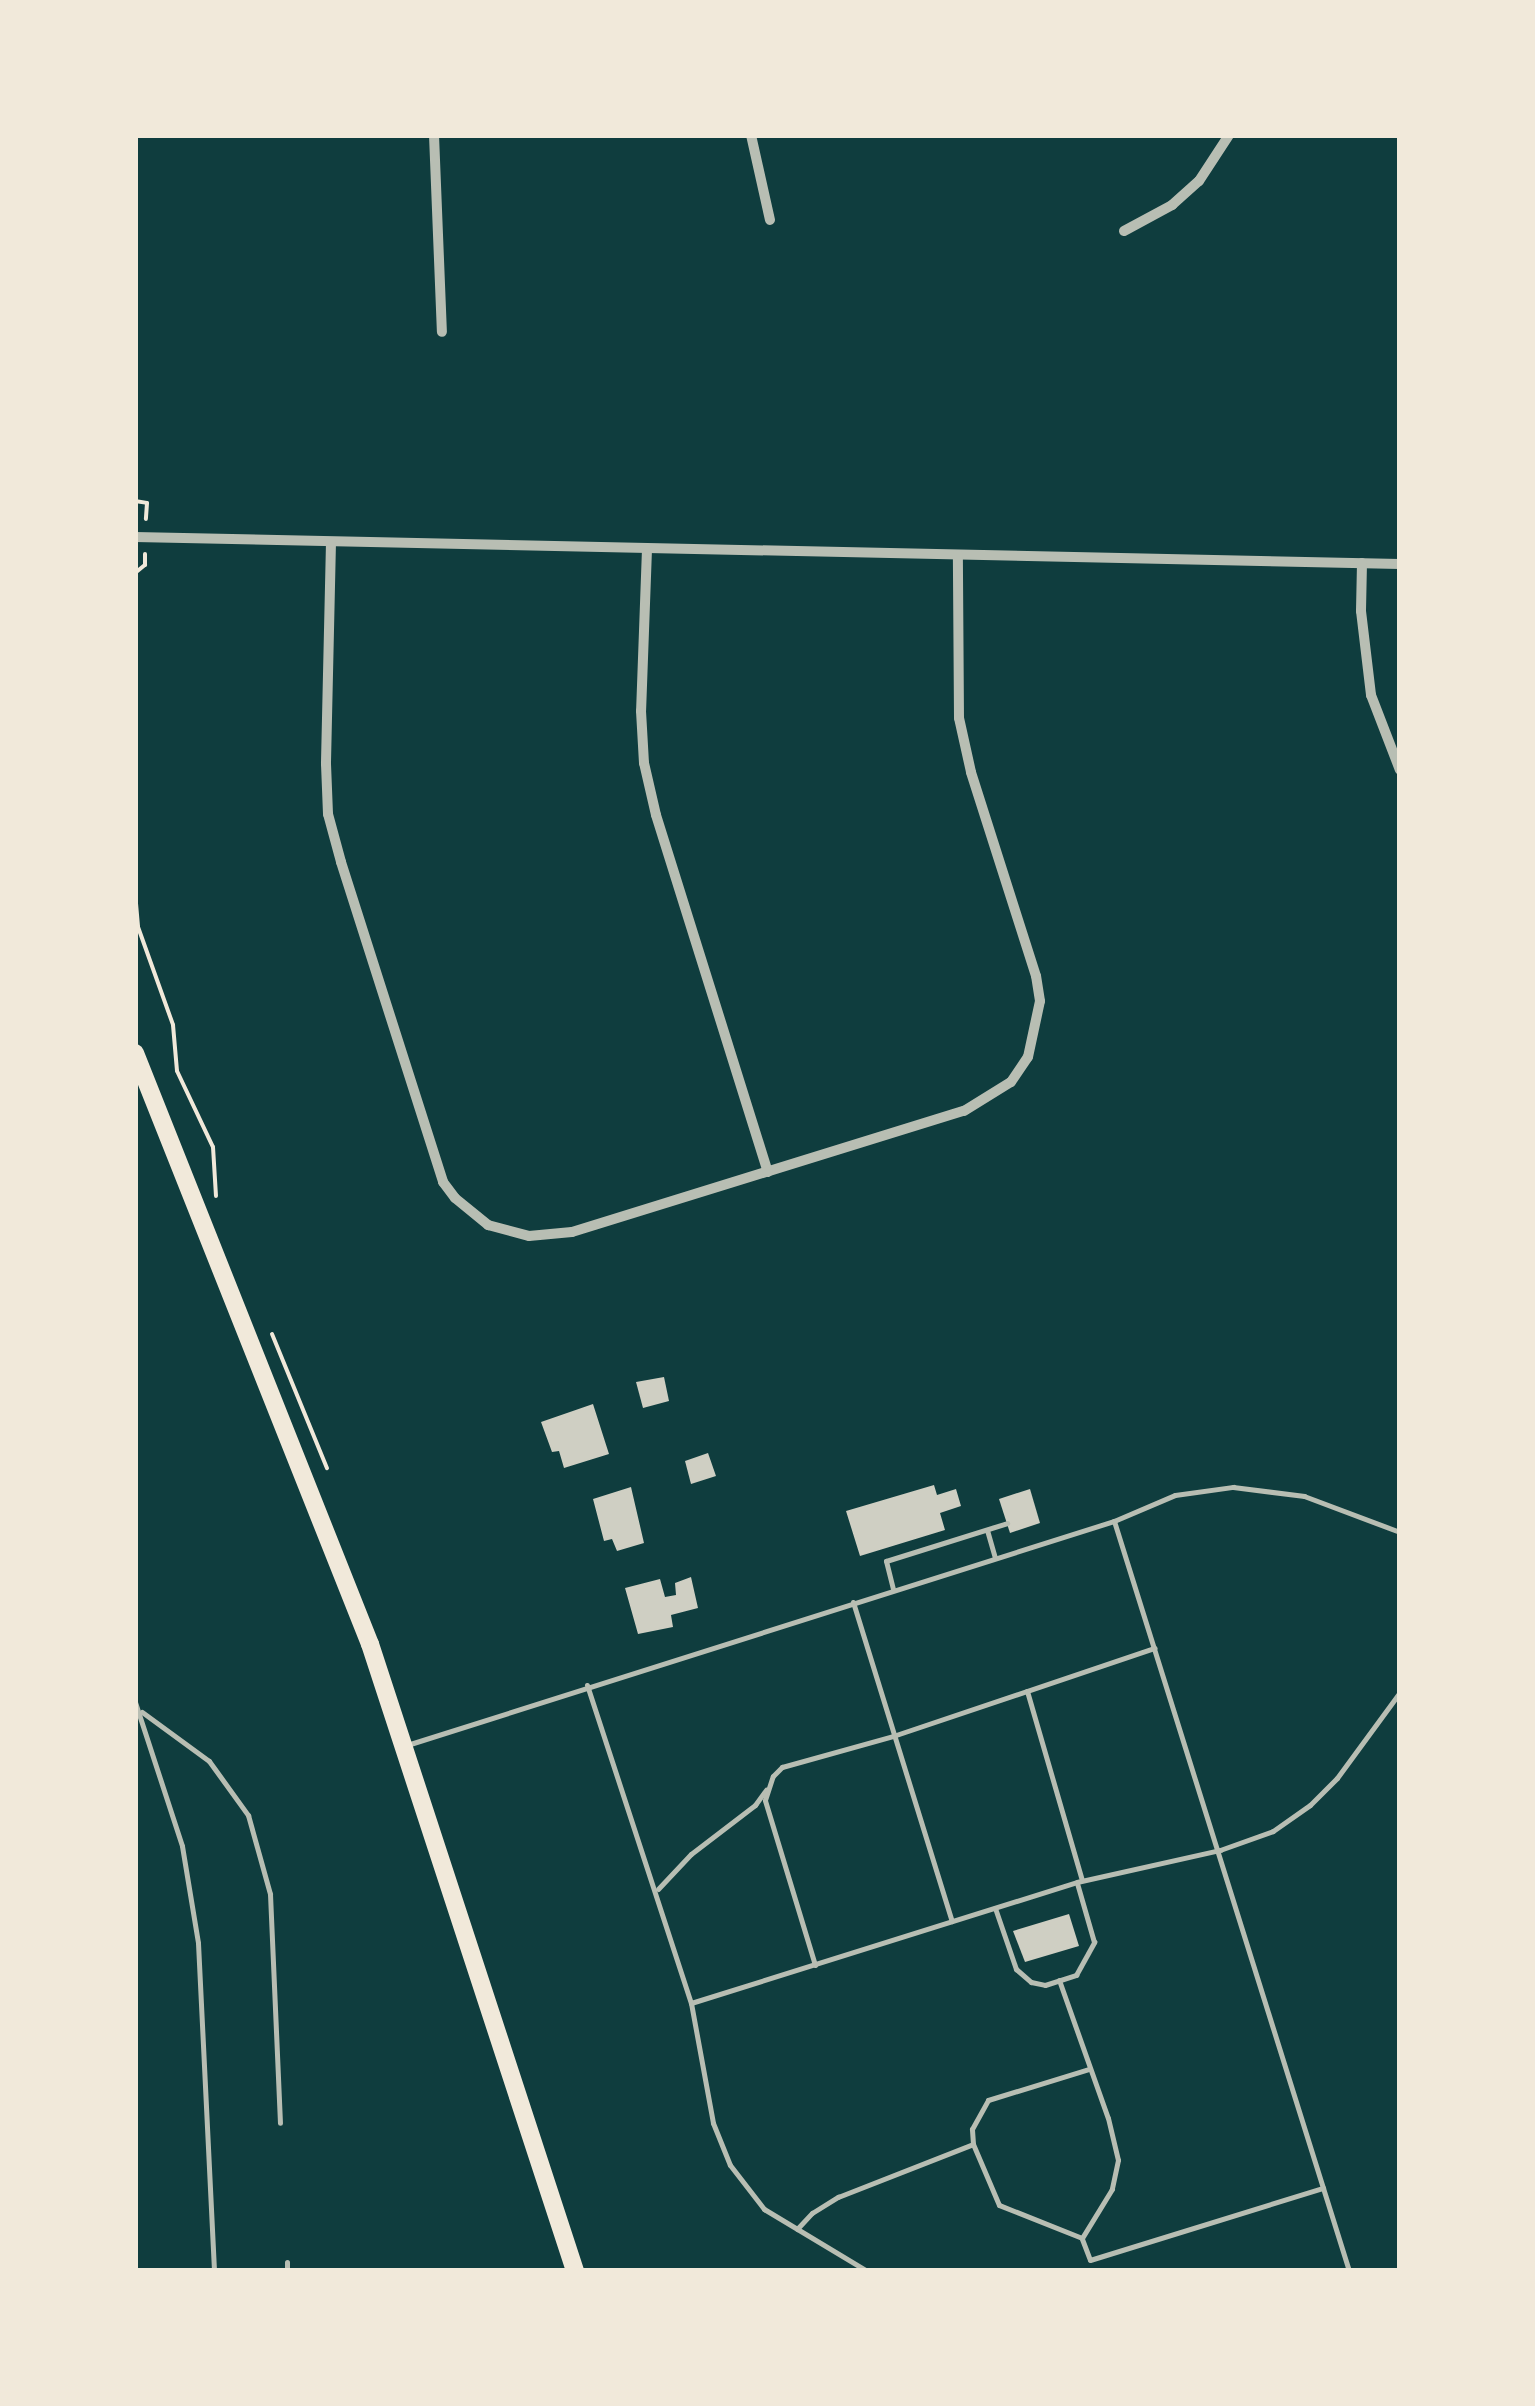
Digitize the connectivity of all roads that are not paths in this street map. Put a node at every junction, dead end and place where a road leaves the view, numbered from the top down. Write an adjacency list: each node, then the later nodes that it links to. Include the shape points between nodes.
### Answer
1 (434, 135): 6 (street)
2 (752, 135): 4 (street)
3 (1229, 135): 5 (street, via 1199,181)
4 (770, 220)
5 (1124, 231)
6 (442, 332)
7 (135, 537): 8 (street)
8 (331, 542): 9 (street); 15 (street, via 328,814 443,1182 488,1224 529,1236 572,1232)
9 (647, 548): 10 (street); 15 (street, via 644,763)
10 (958, 555): 11 (street); 15 (street, via 959,718 1040,1001 1028,1057 1011,1082 964,1112)
11 (1362, 563): 12 (street); 13 (street, via 1371,695)
12 (1400, 564)
13 (1400, 770)
14 (135, 1052): 30 (main road, via 370,1644)
15 (768, 1172)
16 (1114, 1521): 19 (lane, via 1175,1495 1234,1486 1304,1496); 20 (lane); 23 (lane)
17 (1007, 1524): 18 (lane)
18 (987, 1530): 20 (lane); 21 (lane, via 886,1561)
19 (1400, 1532)
20 (996, 1558): 21 (lane)
21 (893, 1589): 22 (lane)
22 (853, 1602): 24 (lane); 29 (lane)
23 (1155, 1648): 25 (lane); 32 (lane)
24 (587, 1685): 30 (lane); 34 (lane)
25 (1027, 1691): 29 (lane); 33 (lane)
26 (1400, 1692): 32 (lane, via 1310,1805 1273,1831)
27 (135, 1702): 28 (lane)
28 (140, 1710): 41 (lane, via 209,1761 248,1816 270,1894); 48 (lane, via 182,1846 198,1943)
29 (894, 1736): 31 (lane, via 782,1766); 36 (lane)
30 (404, 1746): 50 (main road)
31 (767, 1788): 34 (lane); 37 (lane, via 765,1800)
32 (1220, 1850): 33 (lane); 43 (lane)
33 (1080, 1881): 35 (lane); 38 (lane, via 1094,1942 1076,1974)
34 (658, 1889): 39 (lane)
35 (995, 1908): 36 (lane); 38 (lane, via 1016,1969 1031,1982)
36 (952, 1922): 37 (lane)
37 (816, 1966): 39 (lane)
38 (1060, 1980): 40 (lane)
39 (692, 2003): 44 (lane, via 714,2123 730,2165 764,2209)
40 (1089, 2069): 42 (lane, via 988,2100 975,2118); 45 (lane, via 1118,2174)
41 (280, 2124)
42 (973, 2144): 44 (lane, via 838,2198); 45 (lane, via 999,2205)
43 (1323, 2188): 46 (lane); 53 (lane)
44 (798, 2229): 51 (lane)
45 (1082, 2238): 46 (lane)
46 (1090, 2260): 52 (lane)
47 (287, 2262): 49 (lane)
48 (214, 2271)
49 (287, 2271)
50 (576, 2271)
51 (866, 2271)
52 (1092, 2271)
53 (1349, 2271)

